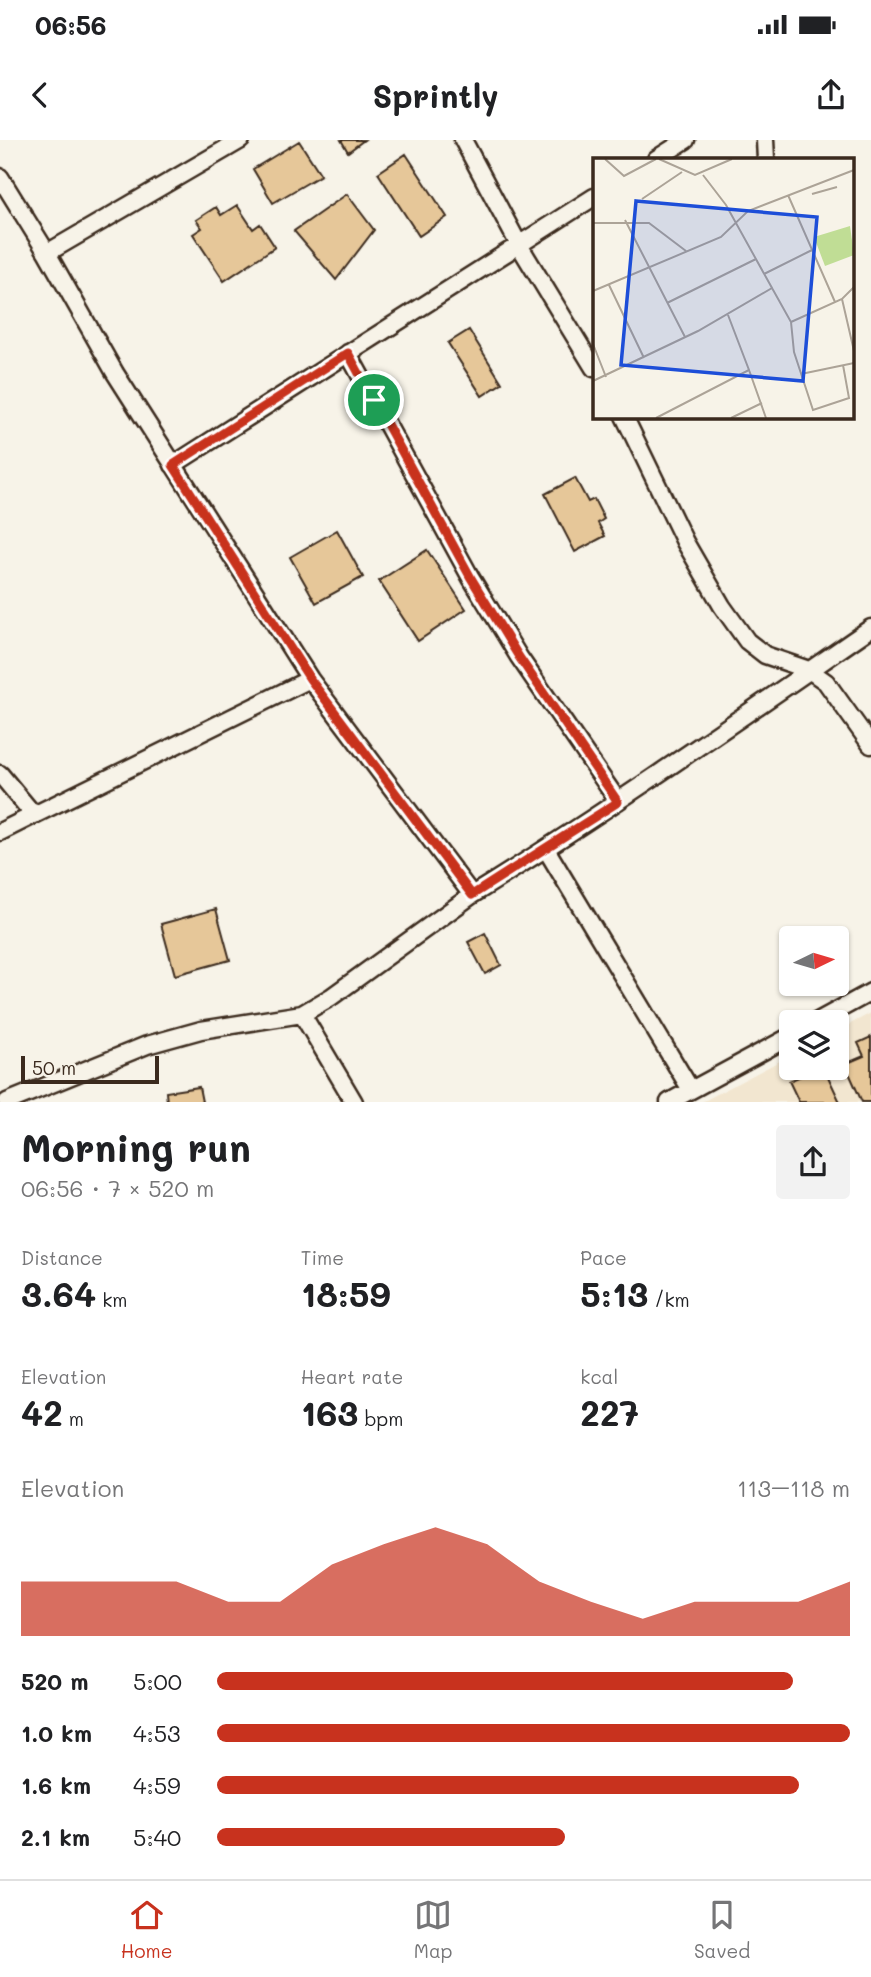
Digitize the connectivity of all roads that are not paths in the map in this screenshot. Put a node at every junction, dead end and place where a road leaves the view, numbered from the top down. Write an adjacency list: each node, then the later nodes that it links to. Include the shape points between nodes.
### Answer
1 (242, 140): 10 (street)
2 (463, 140): 9 (street)
3 (687, 140): 5 (street)
4 (765, 140): 6 (street)
5 (658, 158)
6 (766, 158)
7 (0, 177): 10 (street)
8 (593, 198): 9 (street)
9 (519, 245): 11 (street); 12 (street)
10 (47, 253): 14 (street)
11 (348, 353): 14 (street); 20 (street, via 471,578)
12 (593, 366)
13 (631, 420): 16 (street, via 685,542 722,606 747,641 765,655)
14 (173, 465): 17 (street)
15 (871, 628): 16 (street)
16 (809, 670): 18 (street, via 826,682); 20 (street)
17 (310, 679): 21 (street); 24 (street)
18 (871, 745)
19 (0, 775): 21 (street)
20 (618, 802): 23 (street)
21 (34, 815): 22 (street)
22 (0, 832)
23 (546, 849): 24 (street); 29 (street)
24 (472, 895): 27 (street)
25 (871, 992): 26 (street)
26 (838, 1010)
27 (303, 1014): 30 (street, via 201,1030 147,1045); 32 (street)
28 (779, 1042): 29 (street)
29 (691, 1090): 33 (street)
30 (36, 1097): 31 (street)
31 (8, 1102)
32 (354, 1102)
33 (669, 1102)

